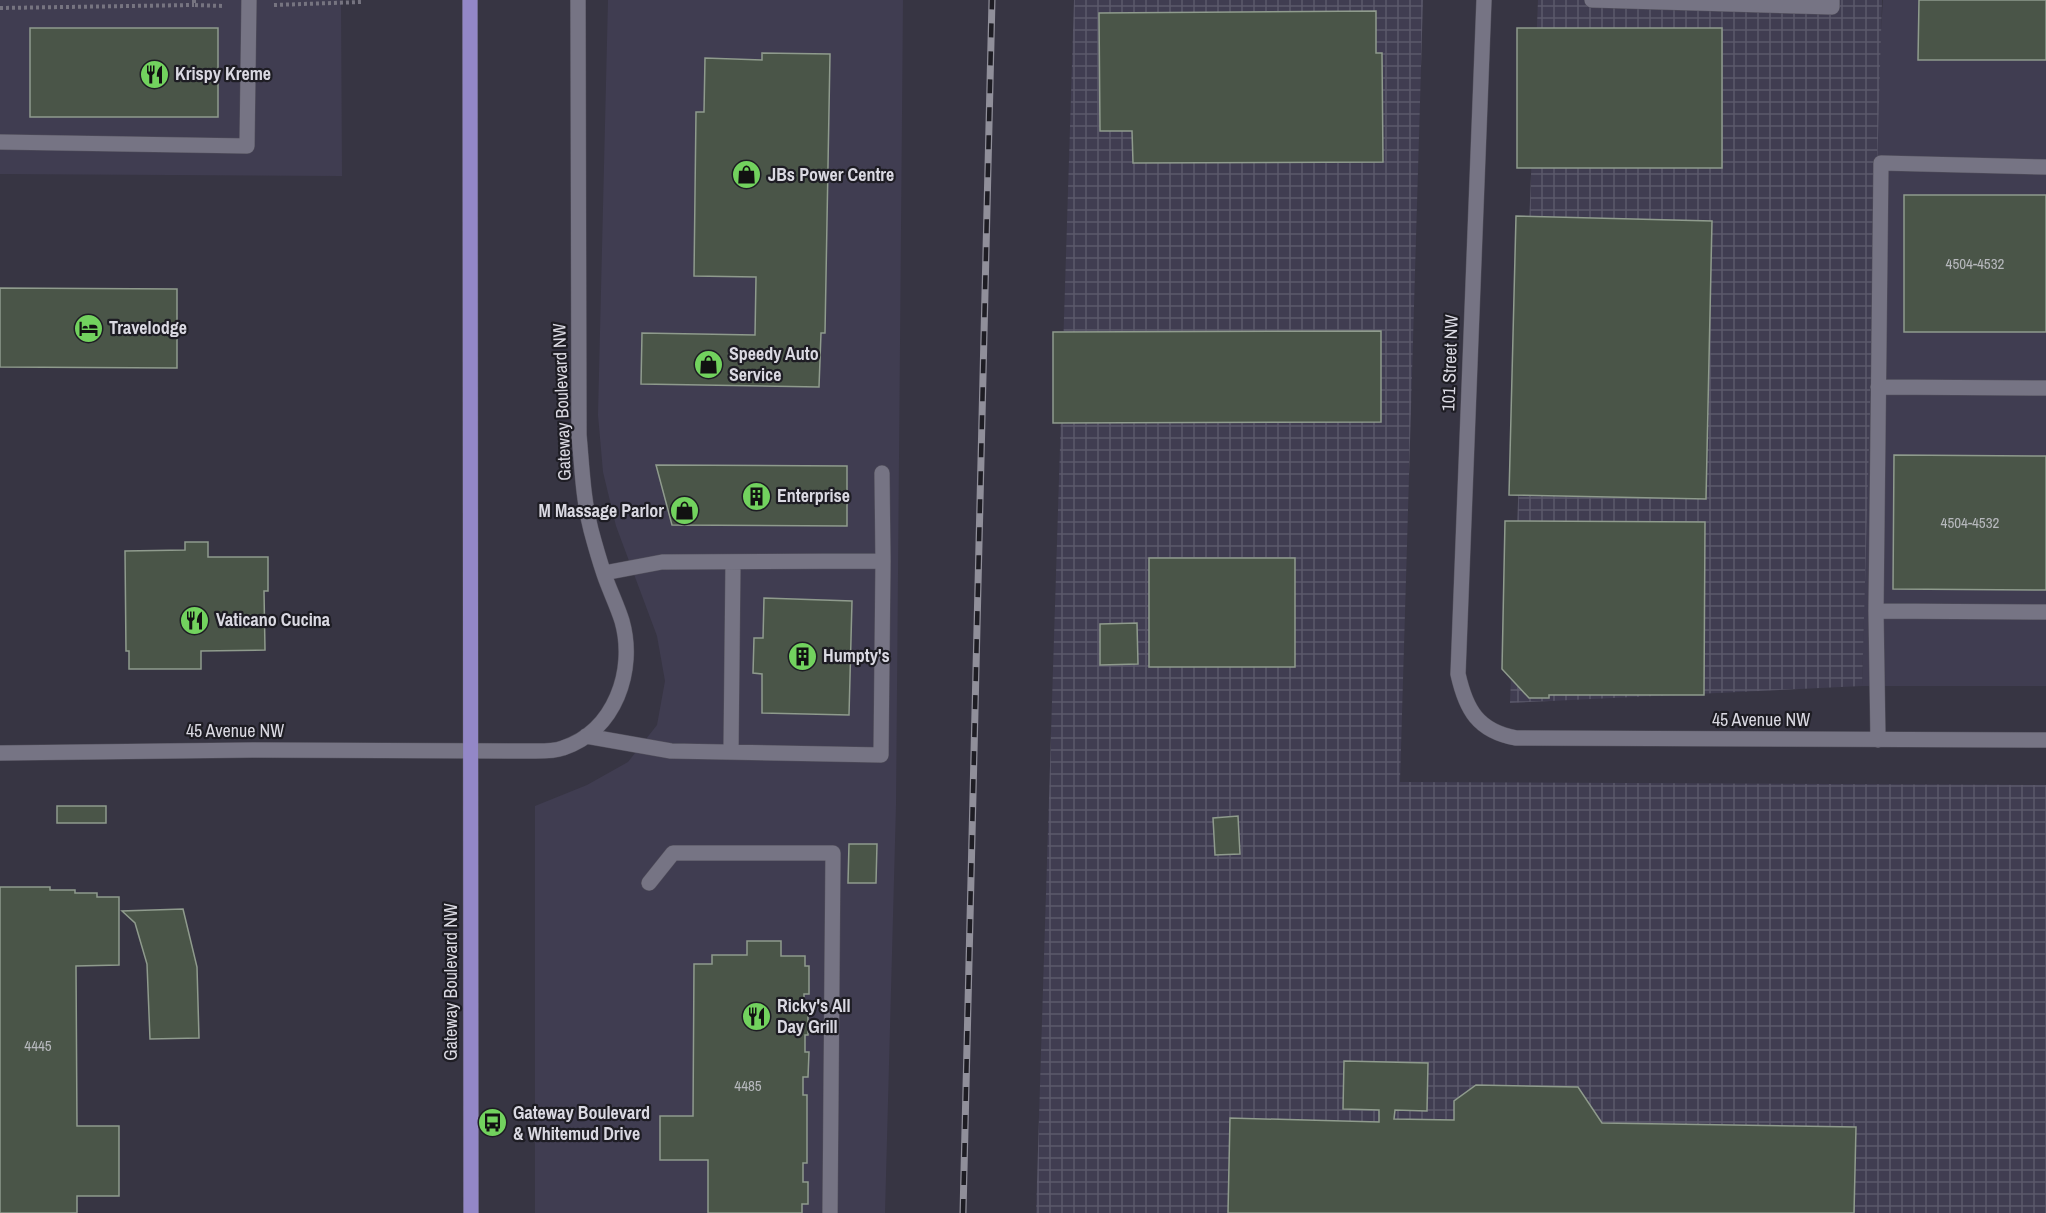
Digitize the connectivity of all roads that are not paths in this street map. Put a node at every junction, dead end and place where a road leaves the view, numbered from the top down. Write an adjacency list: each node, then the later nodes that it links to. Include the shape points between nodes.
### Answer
1 (249, 0): 7 (street, via 247,146)
2 (470, 0): 21 (main road, Gateway Boulevard NW)
3 (578, 0): 14 (street, Gateway Boulevard NW, via 579,435 587,508)
4 (1484, 0): 17 (street, 101 Street NW, via 1458,674 1462,694)
5 (1592, 0): 6 (street, via 1832,7)
6 (1832, 0)
7 (0, 142)
8 (2046, 166): 9 (street, via 1881,163)
9 (1878, 387): 10 (street); 15 (street)
10 (2046, 388)
11 (882, 473): 12 (street)
12 (883, 561): 13 (street); 22 (street, via 881,755)
13 (733, 563): 14 (street, via 662,562); 22 (street)
14 (604, 573): 18 (street, Gateway Boulevard NW, via 622,622 627,651 618,698 606,717)
15 (1876, 611): 16 (street); 19 (street)
16 (2046, 612)
17 (1479, 723): 19 (street, 45 Avenue NW, via 1498,735 1516,738)
18 (586, 736): 21 (street, Gateway Boulevard NW, via 562,748); 22 (street, via 671,751)
19 (1878, 740): 20 (street, 45 Avenue NW)
20 (2046, 740)
21 (470, 751): 23 (street, 45 Avenue NW); 25 (main road, Gateway Boulevard NW)
22 (731, 752)
23 (0, 753)
24 (649, 883): 26 (street, via 673,853 833,853)
25 (471, 1213)
26 (830, 1213)

